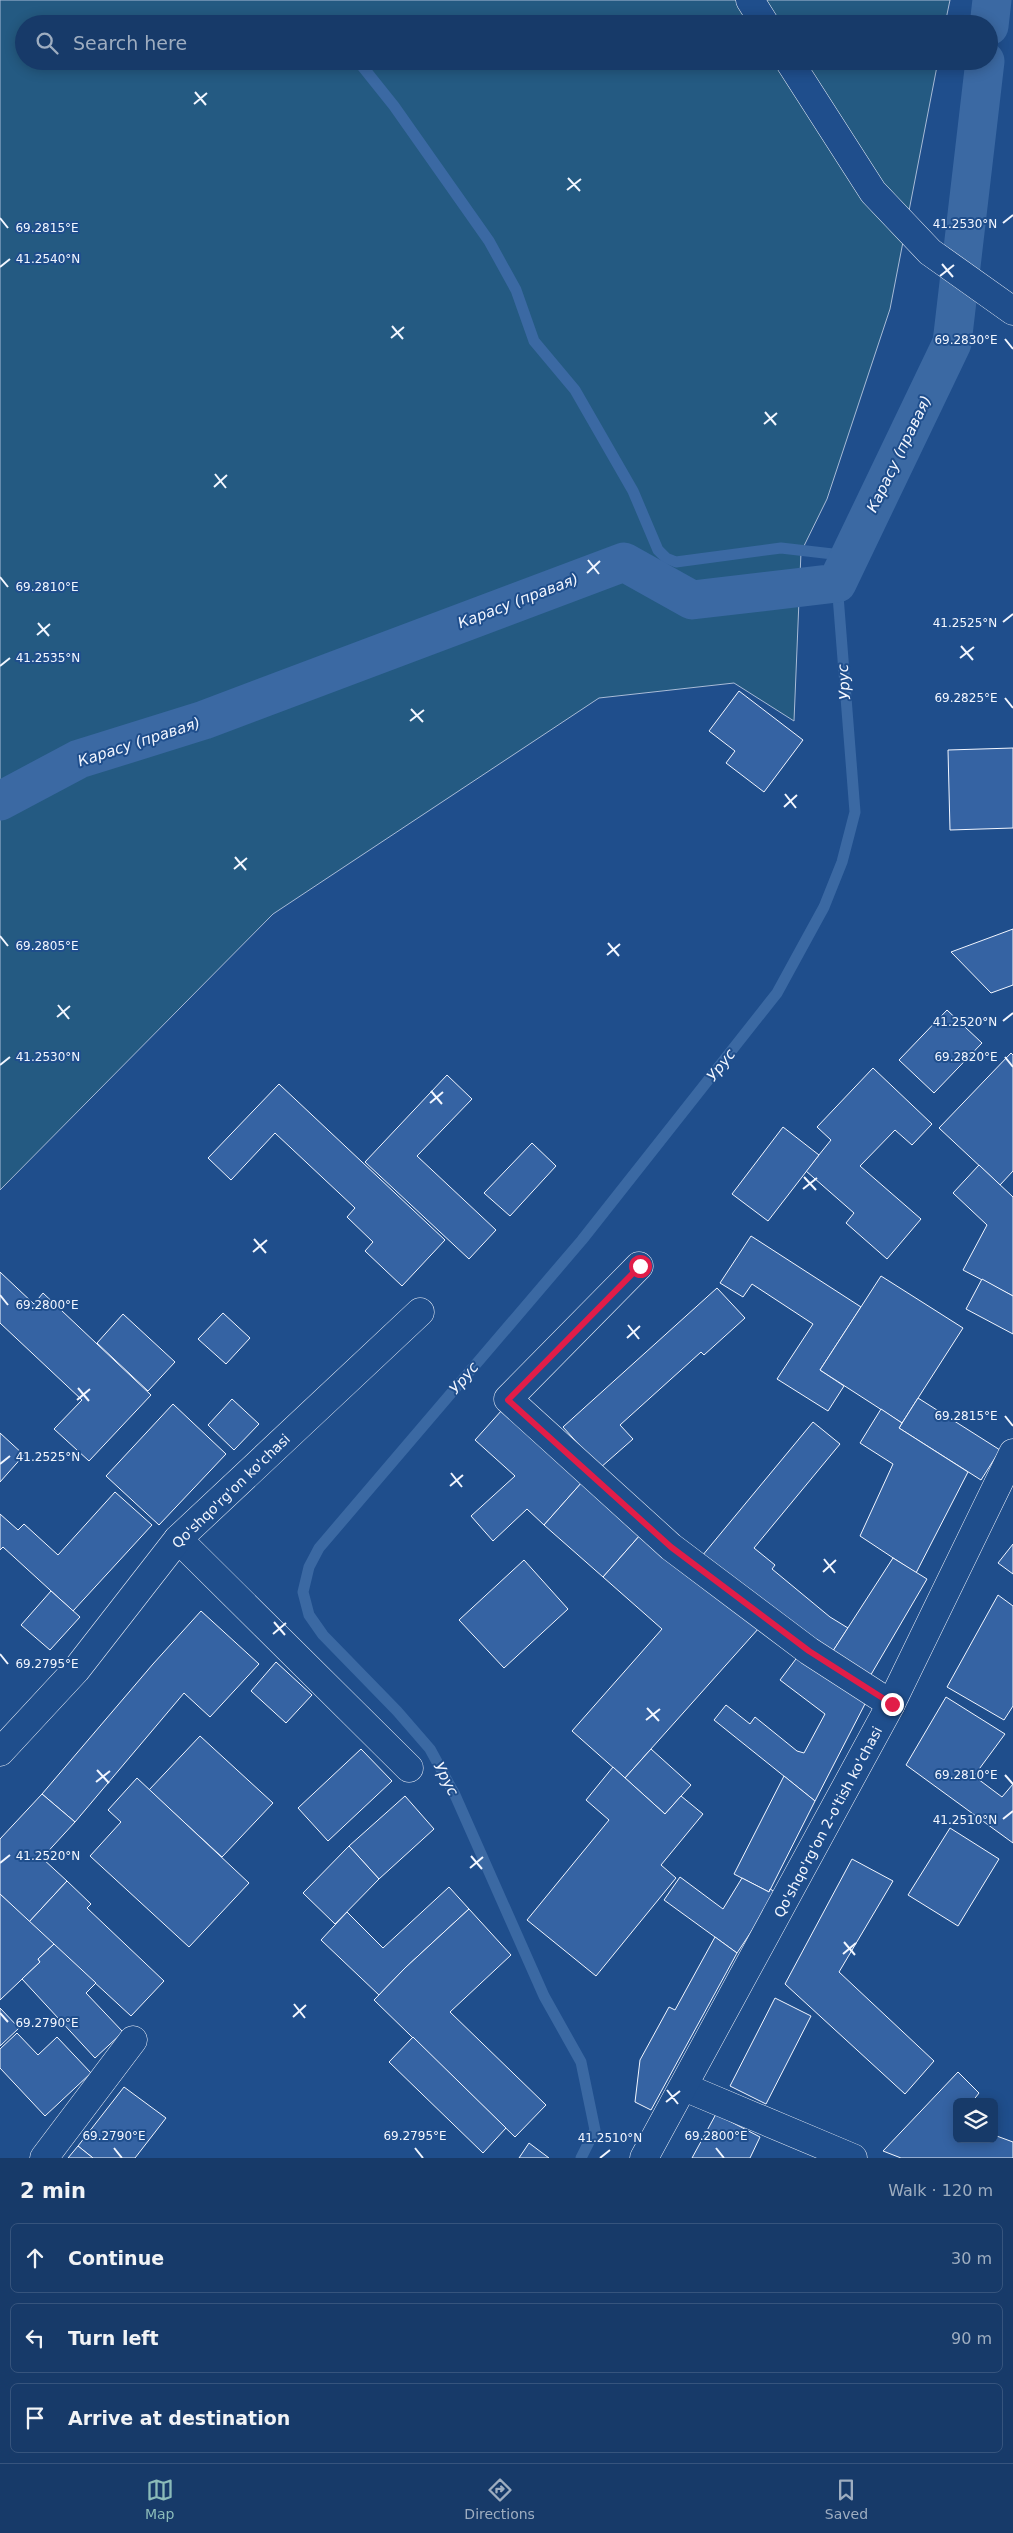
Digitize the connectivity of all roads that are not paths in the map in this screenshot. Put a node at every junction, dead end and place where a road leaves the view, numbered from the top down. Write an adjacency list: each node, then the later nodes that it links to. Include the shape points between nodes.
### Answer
1 (750, 0): 2 (street)
2 (759, 15)
3 (795, 70): 4 (street, via 873,192 930,252)
4 (1013, 311)
5 (640, 1266): 9 (street, via 508,1400 671,1547 809,1651)
6 (420, 1312): 8 (street, Qo'shqo'rg'on ko'chasi)
7 (1013, 1453): 9 (street, Qo'shqo'rg'on 2-o'tish ko'chasi)
8 (178, 1539): 10 (street, Qo'shqo'rg'on ko'chasi, via 76,1670); 11 (street)
9 (892, 1704): 13 (street, Qo'shqo'rg'on 2-o'tish ko'chasi)
10 (0, 1752)
11 (409, 1768)
12 (133, 2040): 14 (street)
13 (684, 2087): 15 (street, Qo'shqo'rg'on 2-o'tish ko'chasi); 16 (street)
14 (44, 2158)
15 (644, 2158)
16 (853, 2158)

